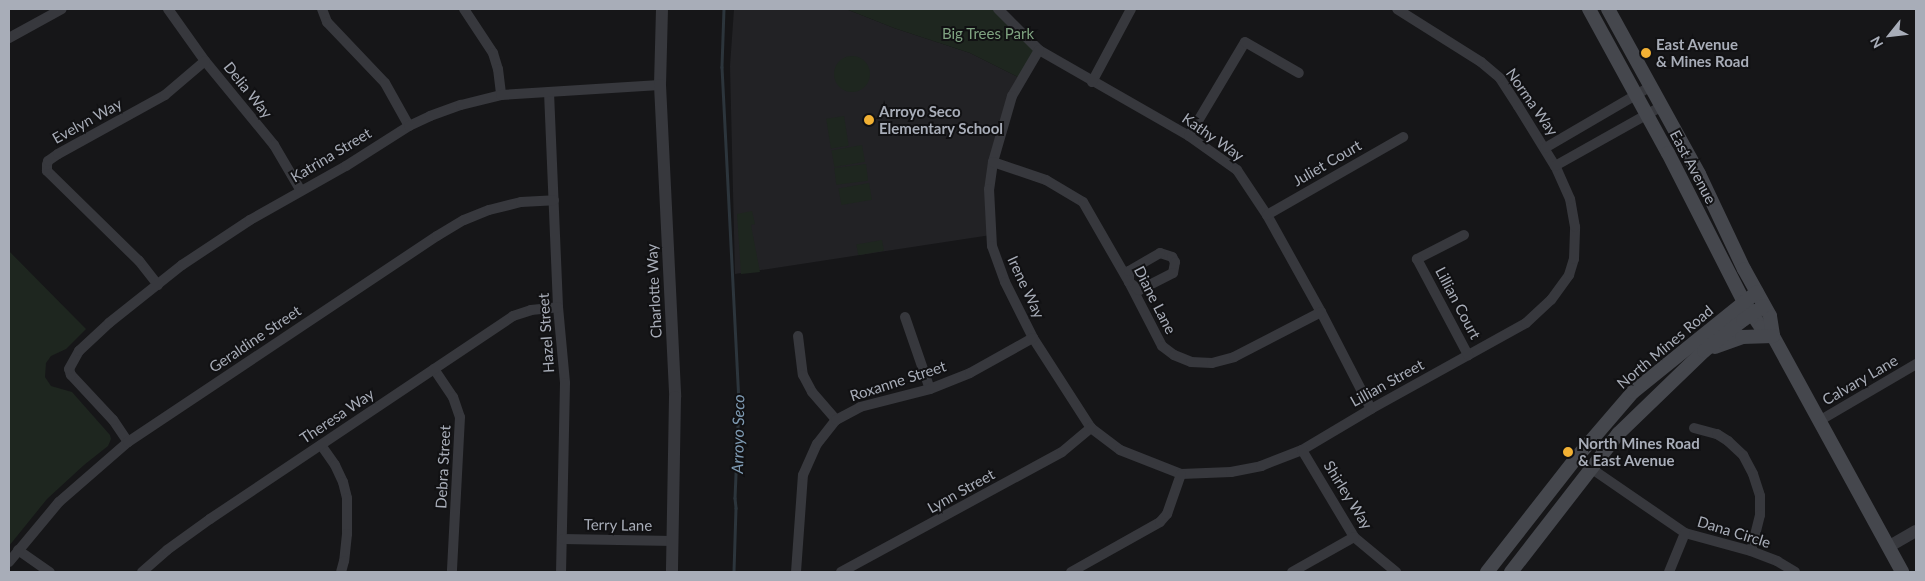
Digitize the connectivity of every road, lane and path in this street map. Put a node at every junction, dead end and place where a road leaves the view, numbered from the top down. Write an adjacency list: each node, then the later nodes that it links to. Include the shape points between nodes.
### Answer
1 (62, 9): 11 (street)
2 (168, 9): 13 (street, Delia Way)
3 (322, 9): 23 (street, via 327,22 384,82)
4 (464, 9): 19 (street, via 493,53)
5 (662, 9): 16 (street, Charlotte Way)
6 (998, 9): 12 (street, Kathy Way)
7 (1131, 9): 15 (street)
8 (1397, 9): 26 (street, Norma Way, via 1481,62 1500,78)
9 (1588, 9): 20 (main road, East Avenue)
10 (1608, 9): 17 (main road, East Avenue)
11 (9, 38)
12 (1039, 50): 15 (street, Kathy Way); 27 (street, Irene Way, via 1012,96)
13 (205, 61): 29 (street, Delia Way, via 274,146); 35 (street, Evelyn Way, via 166,94 58,154 47,165 47,171 139,261)
14 (1299, 73): 24 (street, via 1245,42)
15 (1092, 82): 24 (street, Kathy Way)
16 (660, 85): 18 (street, Katrina Street); 65 (street, Charlotte Way, via 675,397)
17 (1651, 86): 20 (street); 21 (main road, East Avenue)
18 (549, 92): 19 (street, Katrina Street); 30 (street, Hazel Street)
19 (501, 95): 23 (street, Katrina Street, via 461,105)
20 (1636, 95): 22 (main road, East Avenue); 26 (street)
21 (1662, 106): 22 (street); 36 (main road, East Avenue)
22 (1646, 115): 28 (street); 39 (main road, East Avenue)
23 (409, 126): 29 (street, Katrina Street)
24 (1189, 136): 31 (street, Kathy Way, via 1237,170)
25 (1403, 137): 31 (street, Juliet Court)
26 (1545, 148): 28 (street, Norma Way)
27 (993, 162): 34 (street, Diane Lane, via 1046,180 1083,202); 44 (street, Irene Way, via 989,189 992,246 1005,282)
28 (1555, 166): 33 (street, Norma Way, via 1570,199 1574,218)
29 (301, 191): 35 (street, Katrina Street, via 250,220)
30 (554, 200): 38 (street, Hazel Street); 56 (street, Geraldine Street, via 520,202 464,220)
31 (1267, 215): 40 (street, Kathy Way)
32 (1464, 234): 46 (street, Lillian Court, via 1418,259)
33 (1574, 259): 46 (street, Lillian Street, via 1565,282 1526,323)
34 (1130, 282): 34 (street, via 1129,271 1160,253 1172,257 1175,262 1173,273 1140,290); 40 (street, Diane Lane, via 1162,346 1191,362 1212,363 1234,357)
35 (158, 285): 56 (street, Katrina Street, via 79,351 69,368 71,375 113,420)
36 (1757, 292): 37 (main road, East Avenue); 39 (main road, North Mines Road)
37 (1764, 306): 39 (main road, North Mines Road); 43 (main road, East Avenue, via 1772,320)
38 (558, 307): 48 (street, Theresa Way, via 513,316); 64 (street, Hazel Street, via 565,383)
39 (1748, 308): 43 (main road, East Avenue); 45 (main road, North Mines Road); 50 (main road, North Mines Road)
40 (1321, 312): 51 (street, Kathy Way)
41 (905, 317): 49 (street)
42 (798, 336): 52 (street, via 803,374 812,392)
43 (1773, 336): 45 (main road, via 1742,337); 53 (main road, East Avenue)
44 (1033, 338): 49 (street, Roxanne Street, via 970,374); 54 (street, Irene Way)
45 (1704, 352): 59 (main road, North Mines Road, via 1630,421)
46 (1468, 355): 51 (street, Lillian Street)
47 (1916, 364): 53 (street, Calvary Lane)
48 (434, 369): 57 (street, Theresa Way); 73 (street, Debra Street, via 453,397 460,417)
49 (930, 388): 52 (street, Roxanne Street, via 860,406)
50 (1637, 389): 59 (main road, via 1632,404 1591,452); 81 (main road, North Mines Road, via 1575,459)
51 (1371, 409): 58 (street, Lillian Street)
52 (836, 420): 76 (street, Roxanne Street, via 817,444 803,476)
53 (1819, 421): 66 (main road, East Avenue)
54 (1091, 428): 60 (street, Irene Way, via 1120,450); 77 (street, Lynn Street, via 1062,452)
55 (1694, 428): 68 (street, via 1717,434 1728,441 1743,455 1753,474 1760,496 1760,515)
56 (128, 442): 67 (street, Geraldine Street, via 59,502)
57 (321, 445): 71 (street, Theresa Way, via 167,550); 72 (street, via 335,465 347,498 347,534)
58 (1302, 450): 60 (street, Lillian Street, via 1261,466 1231,472); 63 (street, Shirley Way)
59 (1592, 469): 62 (street, Dana Circle); 82 (main road, North Mines Road)
60 (1181, 474): 78 (street, via 1167,514 1160,522)
61 (1916, 531): 66 (street)
62 (1685, 533): 68 (street, Dana Circle); 83 (street)
63 (1354, 537): 79 (street); 80 (street, Shirley Way)
64 (563, 539): 65 (street, Terry Lane); 74 (street, Hazel Street)
65 (673, 541): 75 (street, Charlotte Way)
66 (1888, 547): 85 (main road, East Avenue)
67 (18, 550): 69 (street, Geraldine Street); 70 (street)
68 (1751, 551): 84 (street, Dana Circle)
69 (9, 562)
70 (50, 572)
71 (142, 572)
72 (341, 572)
73 (452, 572)
74 (561, 572)
75 (672, 572)
76 (796, 572)
77 (841, 572)
78 (1071, 572)
79 (1292, 572)
80 (1396, 572)
81 (1487, 572)
82 (1511, 572)
83 (1669, 572)
84 (1794, 572)
85 (1902, 572)

